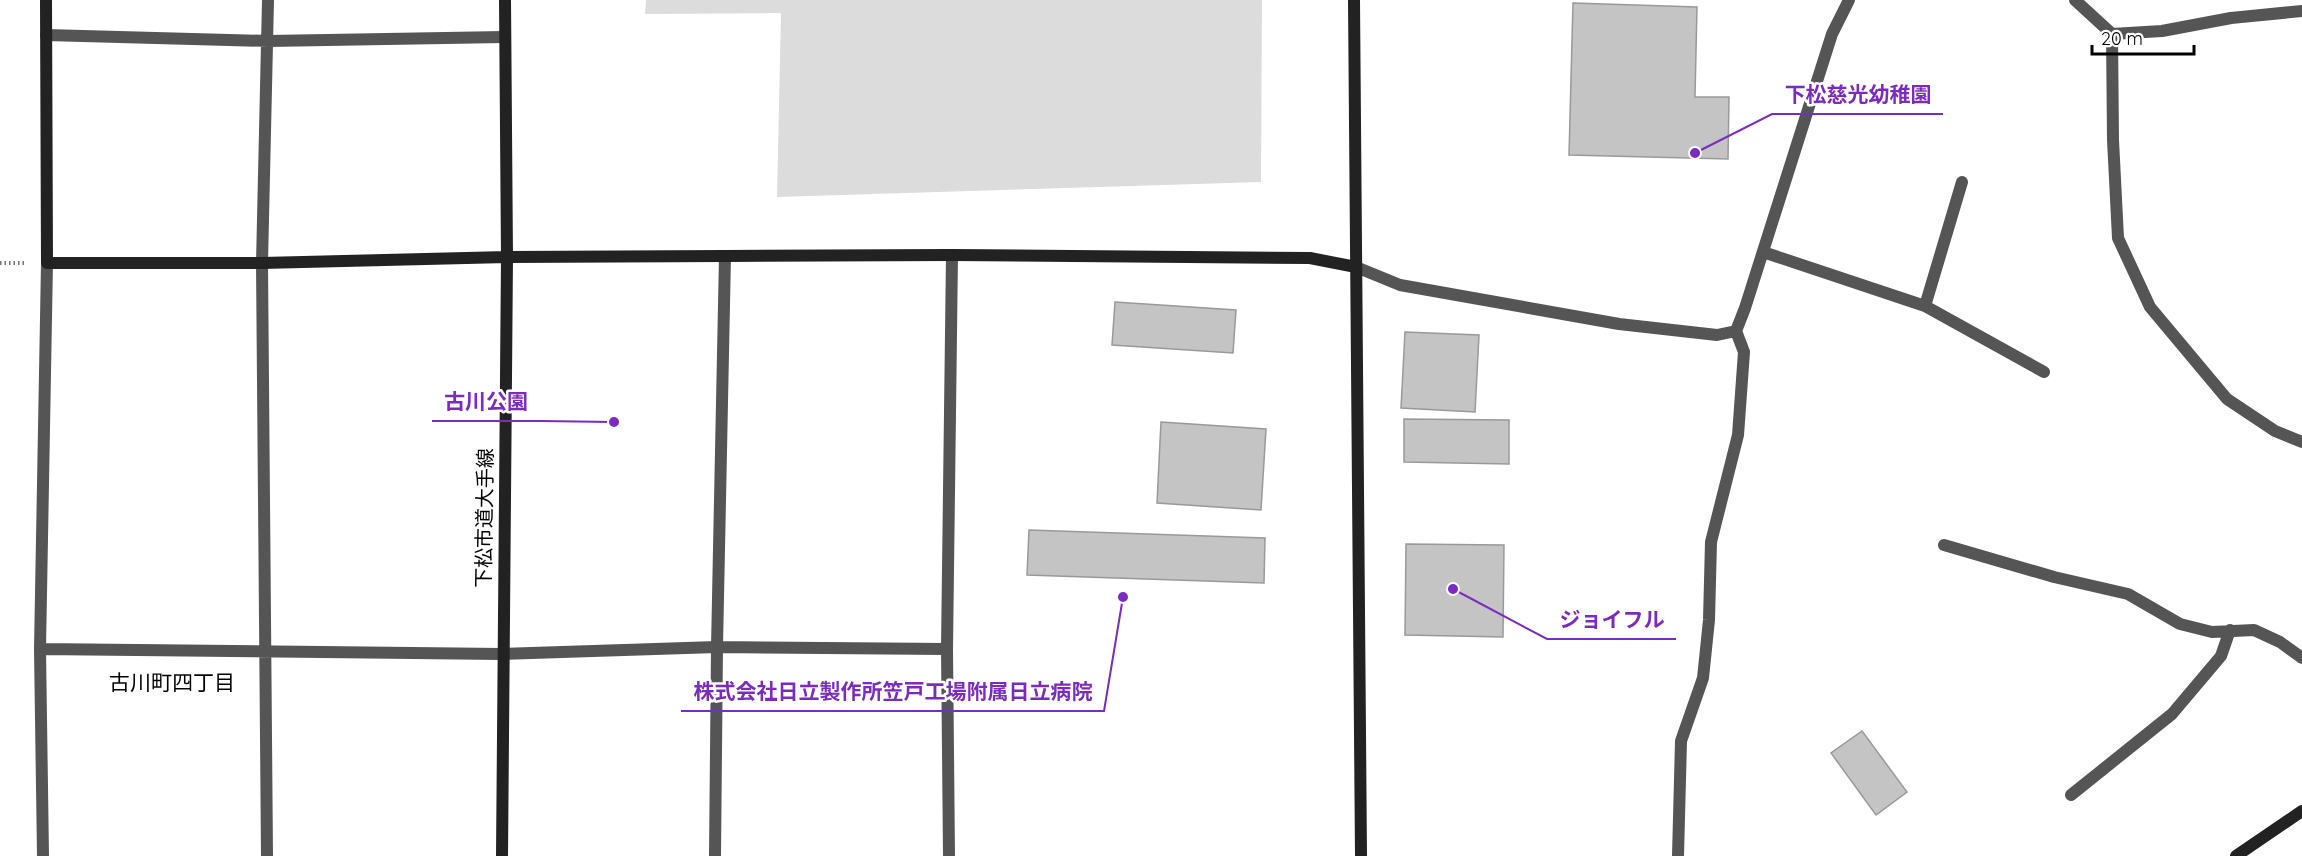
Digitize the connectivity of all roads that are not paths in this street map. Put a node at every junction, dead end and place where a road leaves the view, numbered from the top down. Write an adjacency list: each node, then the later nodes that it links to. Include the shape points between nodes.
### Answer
1 (46, 0): 9 (street)
2 (268, 0): 11 (street)
3 (505, 0): 10 (street, 下松市道大手線)
4 (1354, 0): 19 (street)
5 (1849, 0): 13 (street, via 1832,34)
6 (2075, 0): 8 (street)
7 (2302, 11): 8 (street, via 2231,18 2162,31)
8 (2112, 34): 23 (street, via 2118,238 2150,307 2227,399 2275,431)
9 (46, 35): 11 (street); 17 (street)
10 (504, 37): 11 (street); 16 (street, 下松市道大手線)
11 (268, 41): 18 (street)
12 (1962, 182): 20 (street)
13 (1762, 252): 20 (street); 21 (street)
14 (725, 255): 15 (street); 16 (street); 26 (street)
15 (952, 255): 19 (street, via 1310,258); 28 (street)
16 (507, 257): 18 (street); 30 (street, 下松市道大手線)
17 (47, 263): 18 (street); 27 (street)
18 (262, 263): 29 (street)
19 (1356, 267): 21 (street, via 1400,285 1618,324 1717,335); 39 (street)
20 (1925, 306): 22 (street)
21 (1736, 331): 40 (street, via 1744,352 1738,435 1711,542 1703,678 1681,741)
22 (2043, 372)
23 (2302, 442)
24 (1944, 544): 25 (street, via 2128,594 2180,624 2212,632)
25 (2230, 630): 31 (street, via 2254,630); 32 (street, via 2221,656 2172,714)
26 (717, 647): 28 (street); 30 (street); 37 (street)
27 (40, 649): 29 (street); 34 (street)
28 (947, 649): 38 (street)
29 (266, 652): 30 (street); 35 (street)
30 (502, 654): 36 (street, 下松市道大手線)
31 (2302, 658)
32 (2071, 795)
33 (2302, 811): 41 (street)
34 (43, 856)
35 (267, 856)
36 (502, 856)
37 (715, 856)
38 (949, 856)
39 (1361, 856)
40 (1678, 856)
41 (2236, 856)

